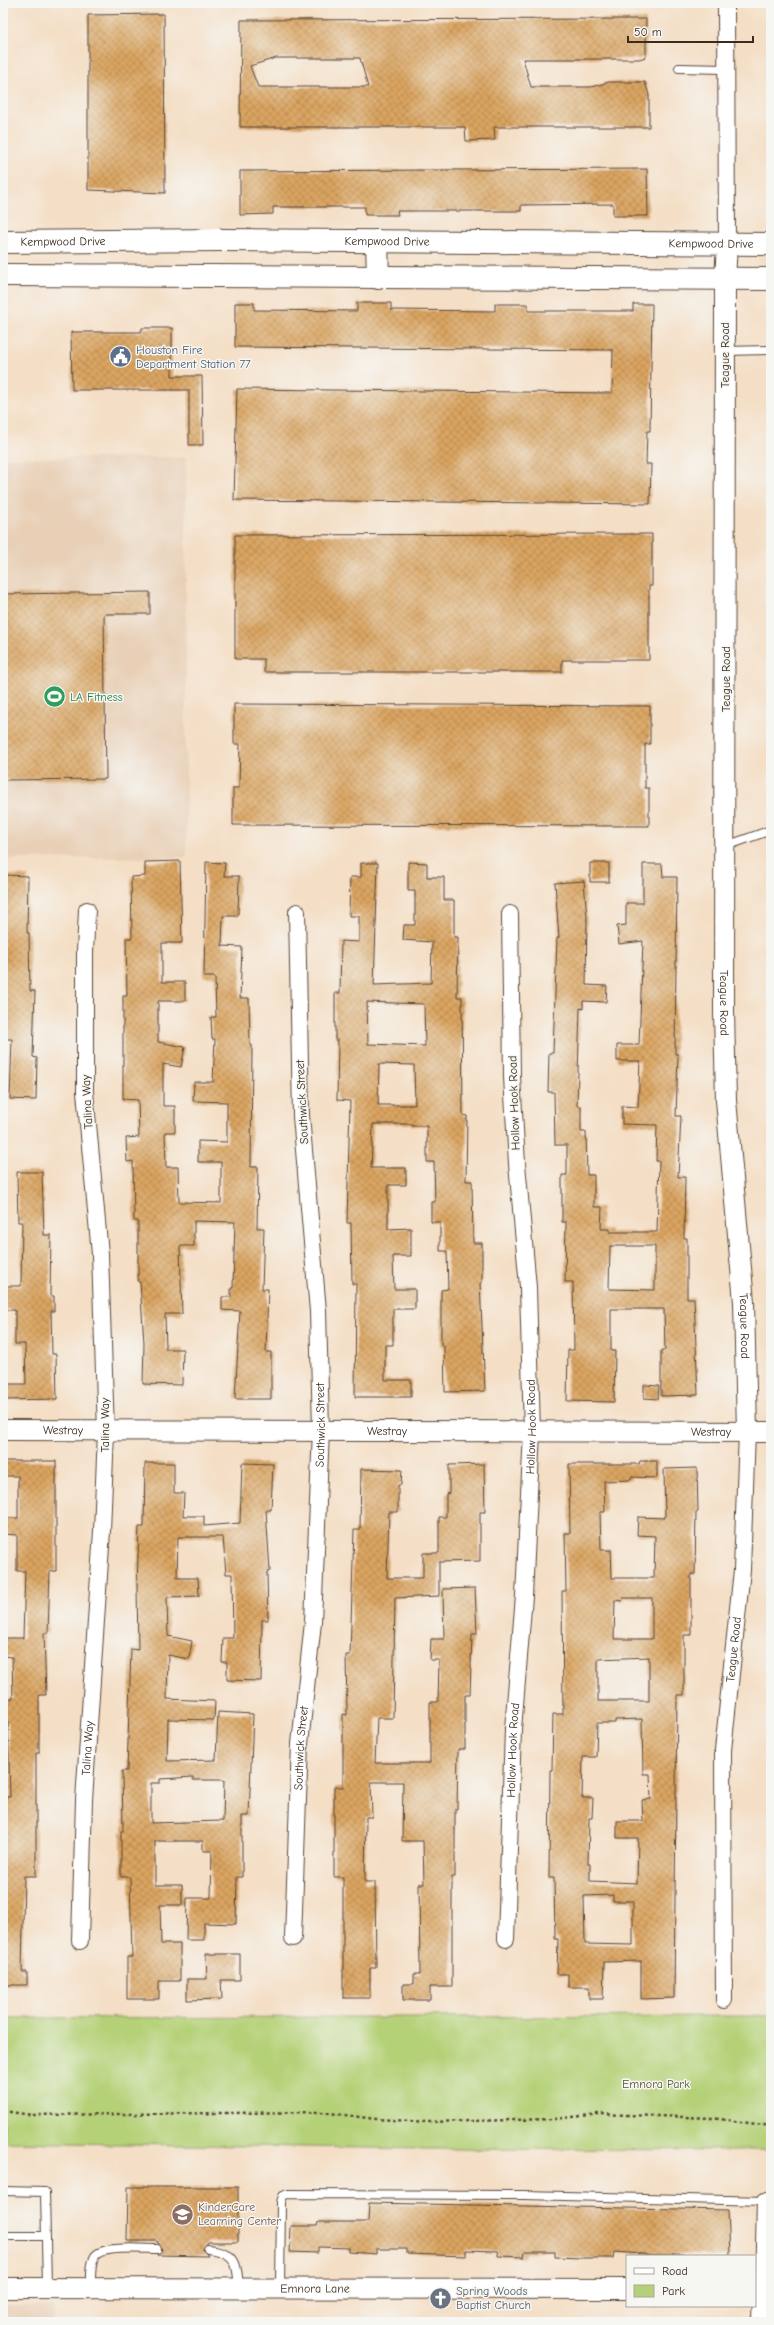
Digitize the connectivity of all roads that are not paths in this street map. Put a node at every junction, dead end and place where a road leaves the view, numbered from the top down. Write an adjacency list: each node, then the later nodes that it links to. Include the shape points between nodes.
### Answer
1 (726, 3): 3 (street, Teague Road)
2 (679, 68): 3 (lane)
3 (726, 70): 7 (street, Teague Road)
4 (377, 241): 5 (main road, Kempwood Drive); 7 (main road, Kempwood Drive, via 677,242); 9 (main road)
5 (3, 242)
6 (771, 244): 7 (main road, Kempwood Drive)
7 (727, 245): 10 (street, Teague Road)
8 (3, 275): 9 (main road)
9 (378, 278): 10 (main road)
10 (725, 279): 11 (main road); 13 (street, Teague Road)
11 (771, 279)
12 (771, 350): 13 (lane)
13 (725, 351): 15 (street, Teague Road)
14 (771, 830): 15 (lane)
15 (726, 846): 23 (street, Teague Road, via 726,1100 744,1302)
16 (87, 910): 21 (street, Talina Way, via 85,1092 100,1254)
17 (297, 912): 20 (street, Southwick Street, via 301,1116 318,1311)
18 (510, 914): 22 (street, Hollow Hook Road, via 512,1077 528,1287)
19 (3, 1430): 21 (street, Westray)
20 (321, 1430): 21 (street, Westray); 22 (street, Westray); 25 (street, Southwick Street, via 312,1622 300,1744)
21 (106, 1432): 27 (street, Talina Way, via 84,1800)
22 (532, 1432): 23 (street, Westray); 26 (street, Hollow Hook Road, via 524,1596 513,1729)
23 (747, 1432): 24 (street, Westray); 28 (street, Teague Road, via 742,1570 723,1750)
24 (771, 1432)
25 (293, 1938)
26 (506, 1939)
27 (80, 1941)
28 (724, 2000)
29 (3, 2191): 32 (lane, via 45,2192)
30 (767, 2203): 39 (lane, via 524,2195 287,2194 281,2202); 41 (street)
31 (3, 2236): 32 (lane)
32 (45, 2236): 36 (lane)
33 (157, 2249): 37 (lane, via 105,2249 96,2255 92,2266)
34 (208, 2249): 38 (lane, via 231,2257 238,2266)
35 (3, 2288): 36 (street, Emnora Lane)
36 (47, 2288): 37 (street, Emnora Lane)
37 (91, 2288): 38 (street, Emnora Lane)
38 (239, 2288): 39 (street, Emnora Lane)
39 (280, 2288): 40 (street, Emnora Lane)
40 (626, 2289)
41 (763, 2289): 42 (street)
42 (762, 2322)

